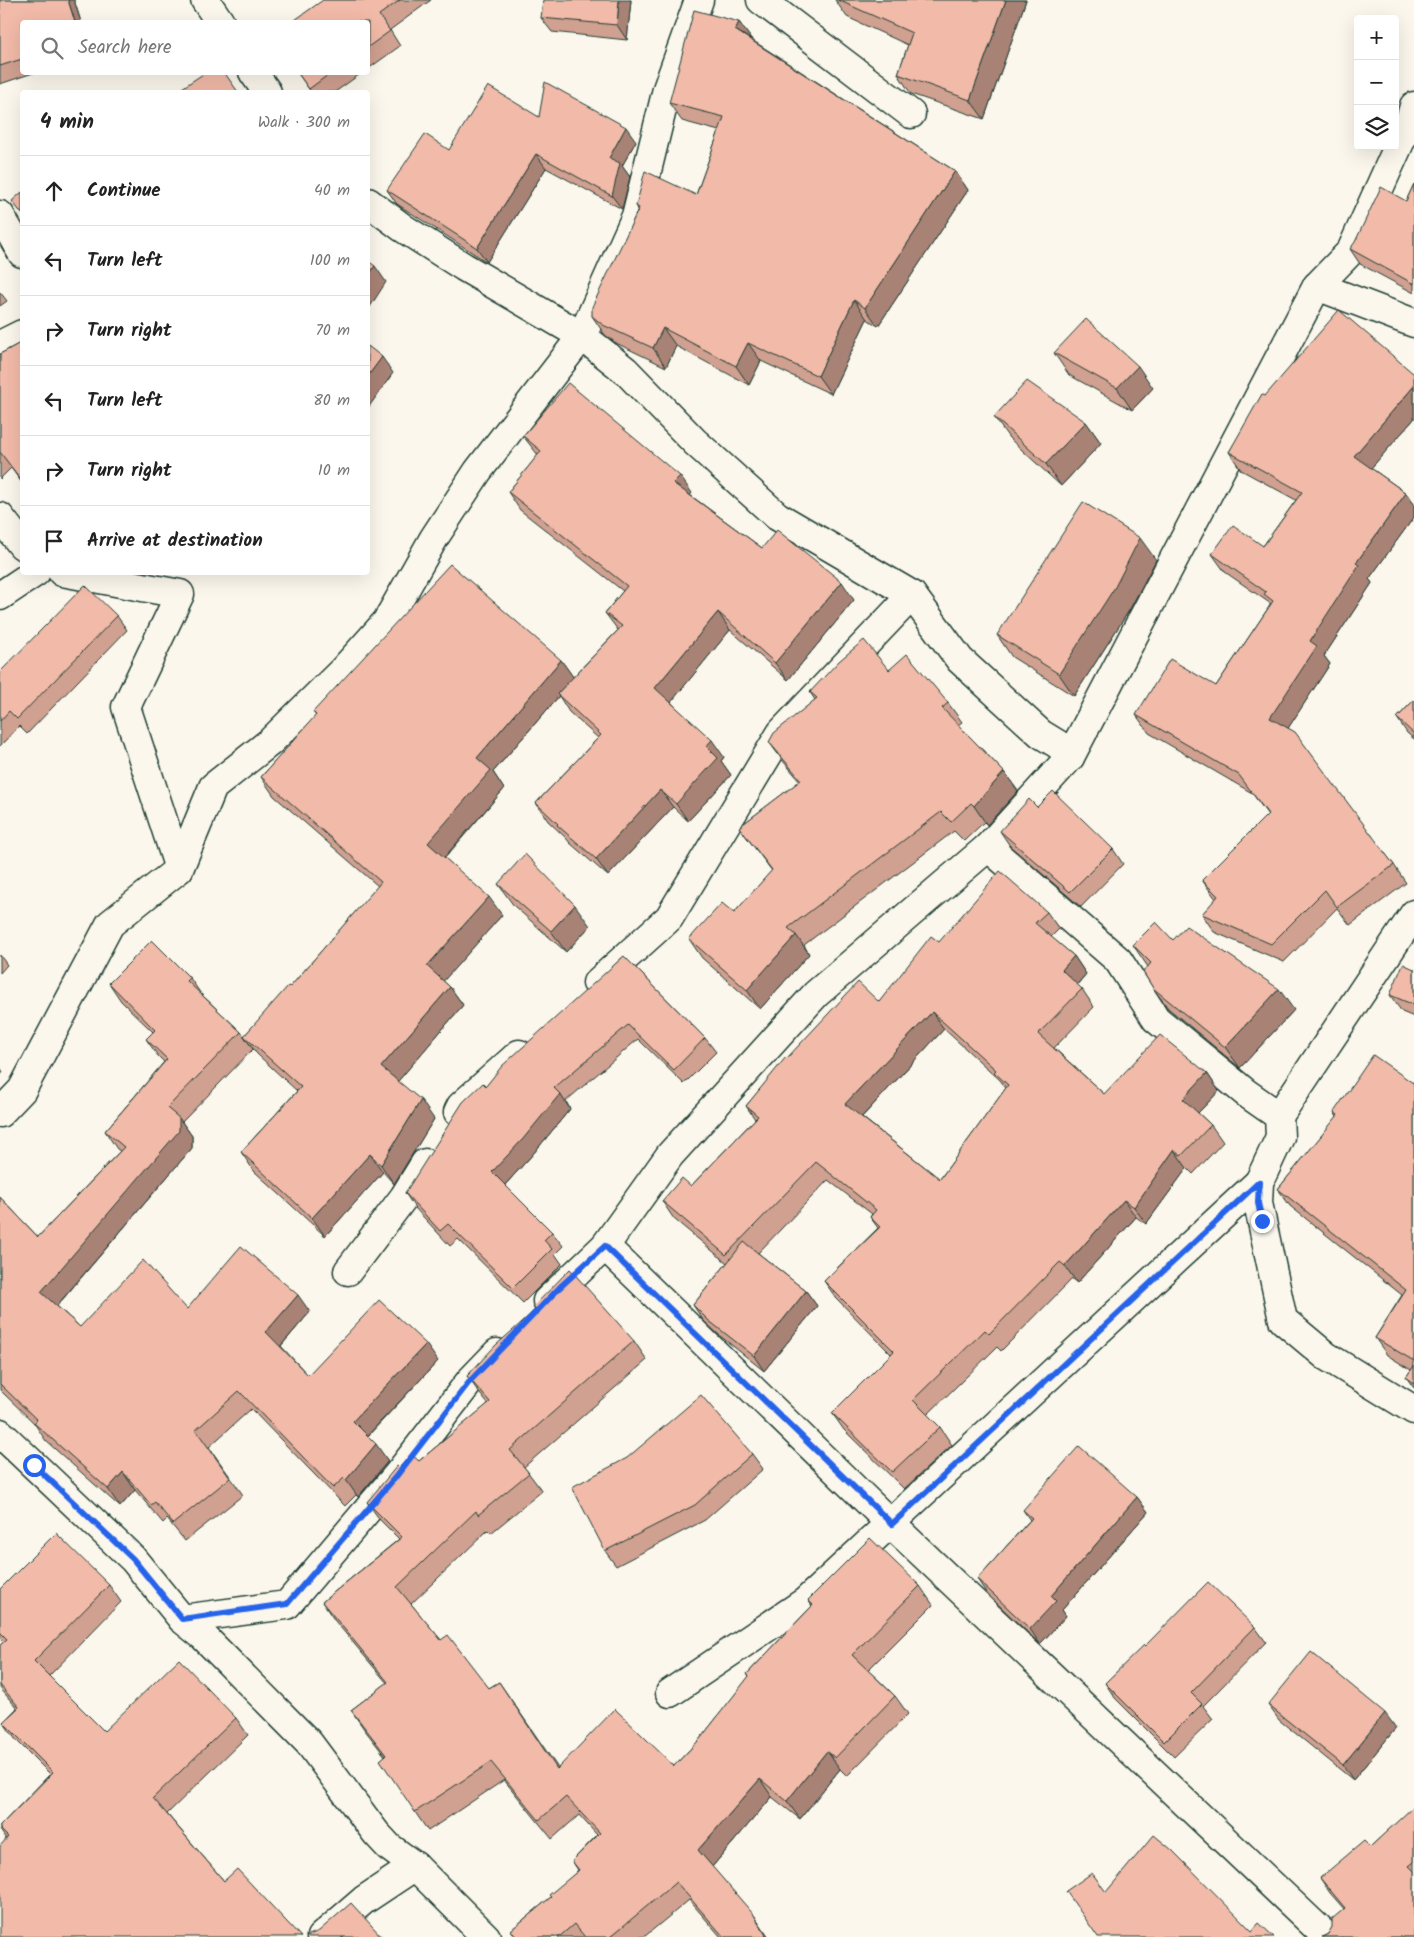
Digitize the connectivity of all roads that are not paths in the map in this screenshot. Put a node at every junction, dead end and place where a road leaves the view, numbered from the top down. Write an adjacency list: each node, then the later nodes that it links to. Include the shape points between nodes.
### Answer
1 (204, 0): 4 (street)
2 (700, 0): 15 (street, via 667,90 636,216)
3 (761, 0): 7 (street)
4 (219, 20)
5 (255, 75): 6 (street)
6 (265, 90)
7 (911, 114)
8 (1413, 116): 12 (street, via 1350,251)
9 (370, 203): 15 (street, via 464,267)
10 (0, 216): 11 (street)
11 (20, 250)
12 (1316, 286): 13 (street); 23 (street)
13 (1414, 323)
14 (20, 335): 16 (street)
15 (582, 336): 21 (street, via 626,371 695,442 777,516); 25 (street, via 478,471 434,538 387,620 342,671 270,742 213,787)
16 (0, 345)
17 (0, 517): 18 (street)
18 (20, 542)
19 (32, 575): 22 (street)
20 (78, 575): 25 (street, via 180,594 126,707)
21 (912, 595): 23 (street, via 960,660); 27 (street, via 781,733 669,918)
22 (0, 596)
23 (1070, 757): 24 (street)
24 (988, 847): 30 (street, via 1118,960 1156,1019 1246,1094); 32 (street, via 816,994 670,1155)
25 (179, 869): 29 (street, via 110,924 22,1090)
26 (1414, 914): 30 (street)
27 (576, 1002)
28 (540, 1035): 33 (street, via 461,1106 404,1197)
29 (0, 1113)
30 (1279, 1116): 31 (street, via 1280,1137)
31 (1259, 1182): 36 (street, via 1258,1203 1283,1320 1326,1356); 38 (street)
32 (605, 1246): 34 (street); 38 (street)
33 (348, 1271)
34 (532, 1316)
35 (512, 1338): 39 (street, via 470,1381 398,1474 287,1604)
36 (1414, 1410)
37 (0, 1433): 39 (street, via 133,1559)
38 (892, 1524): 40 (street, via 806,1601); 44 (street)
39 (182, 1619): 41 (street, via 203,1636 309,1743 376,1833 389,1848)
40 (670, 1693)
41 (415, 1866): 42 (street, via 364,1900); 43 (street)
42 (321, 1937)
43 (486, 1937)
44 (1327, 1937)

